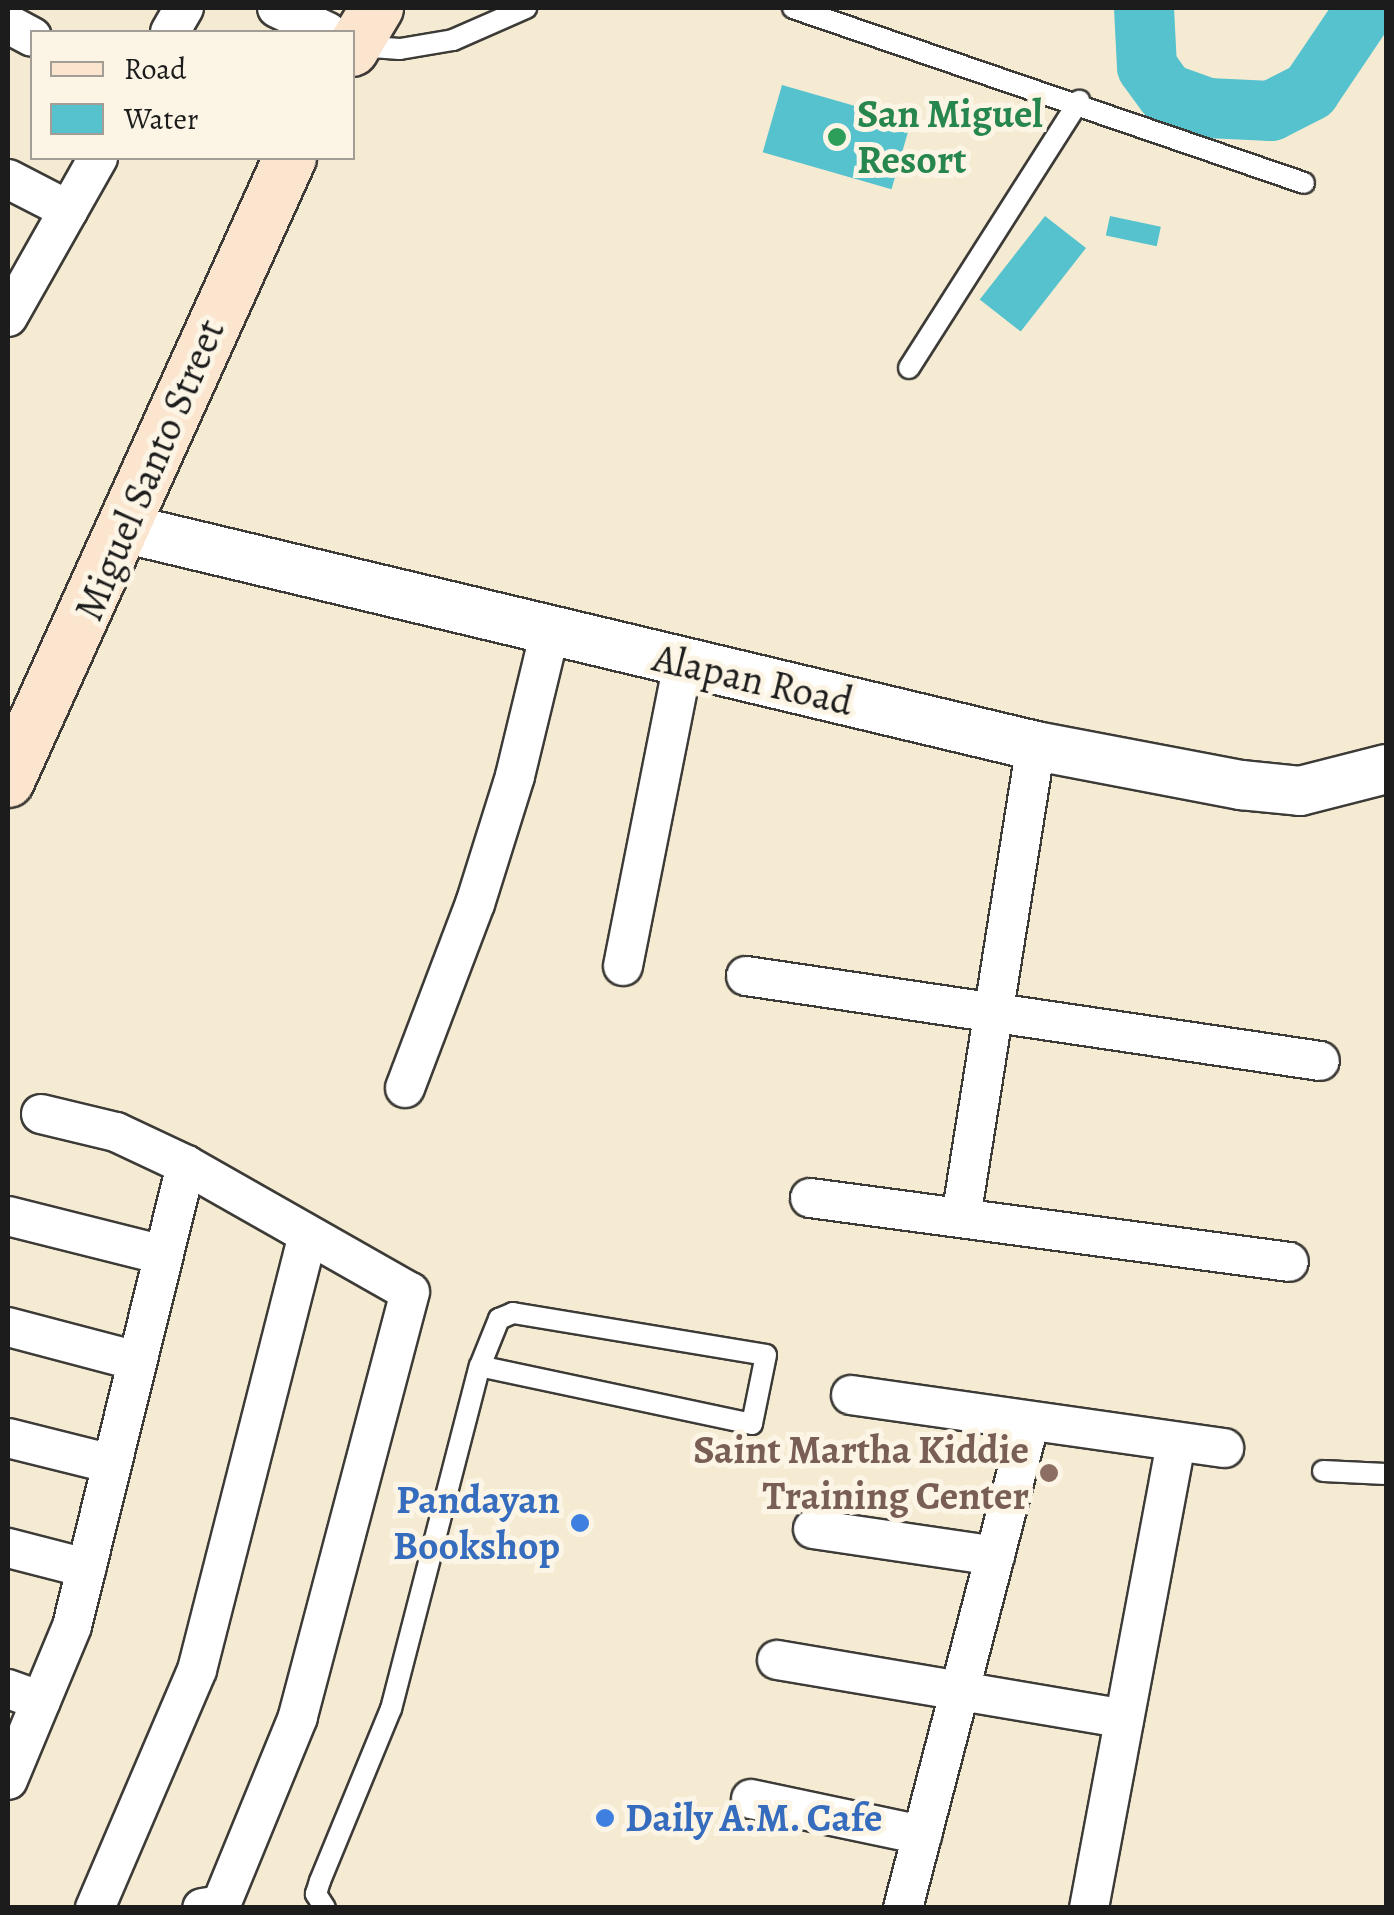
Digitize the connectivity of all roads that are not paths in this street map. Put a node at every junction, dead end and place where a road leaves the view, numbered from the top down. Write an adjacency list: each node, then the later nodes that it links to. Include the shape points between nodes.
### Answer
1 (184, 8): 6 (street)
2 (277, 8): 7 (street)
3 (526, 8): 9 (lane, via 452,40 400,49)
4 (794, 8): 10 (lane)
5 (8, 24): 8 (street)
6 (171, 30)
7 (337, 30)
8 (30, 36)
9 (355, 37)
10 (1078, 101): 14 (lane); 17 (lane)
11 (97, 160): 15 (street)
12 (289, 160): 18 (main road, Miguel Santo Street)
13 (8, 179): 15 (street)
14 (1304, 183)
15 (68, 210): 16 (street)
16 (8, 317)
17 (909, 368)
18 (124, 528): 19 (street, Alapan Road); 23 (main road, Miguel Santo Street)
19 (550, 631): 20 (street, Alapan Road); 28 (street, via 475,904)
20 (683, 664): 21 (street, Alapan Road); 24 (street)
21 (1036, 746): 22 (street, Alapan Road, via 1300,791); 26 (street)
22 (1386, 770)
23 (8, 781)
24 (623, 966)
25 (746, 976): 26 (street)
26 (991, 1014): 27 (street); 33 (street)
27 (1320, 1061)
28 (404, 1088)
29 (41, 1114): 30 (street, via 116,1132)
30 (186, 1165): 34 (street); 35 (street)
31 (810, 1198): 33 (street)
32 (8, 1216): 35 (street)
33 (961, 1218): 36 (street)
34 (307, 1237): 59 (street, via 198,1670); 60 (street, via 410,1292 298,1717 221,1904)
35 (163, 1256): 38 (street)
36 (1289, 1262)
37 (8, 1327): 38 (street)
38 (137, 1361): 45 (street)
39 (480, 1366): 39 (lane, via 752,1424 766,1355 512,1314 490,1333); 61 (lane, via 390,1709 316,1894)
40 (851, 1395): 41 (street)
41 (1030, 1421): 43 (street); 50 (street)
42 (8, 1438): 45 (street)
43 (1176, 1442): 44 (street); 55 (street)
44 (1224, 1448)
45 (112, 1464): 51 (street)
46 (1322, 1471): 47 (lane)
47 (1386, 1474)
48 (813, 1529): 50 (street)
49 (8, 1548): 51 (street)
50 (996, 1556): 53 (street)
51 (86, 1568): 54 (street, via 72,1626)
52 (777, 1660): 53 (street)
53 (959, 1694): 55 (street); 58 (street)
54 (24, 1695): 56 (street)
55 (1124, 1719): 63 (street)
56 (8, 1780)
57 (751, 1798): 58 (street)
58 (922, 1835): 62 (street)
59 (95, 1908)
60 (202, 1908)
61 (325, 1908)
62 (904, 1908)
63 (1089, 1908)

